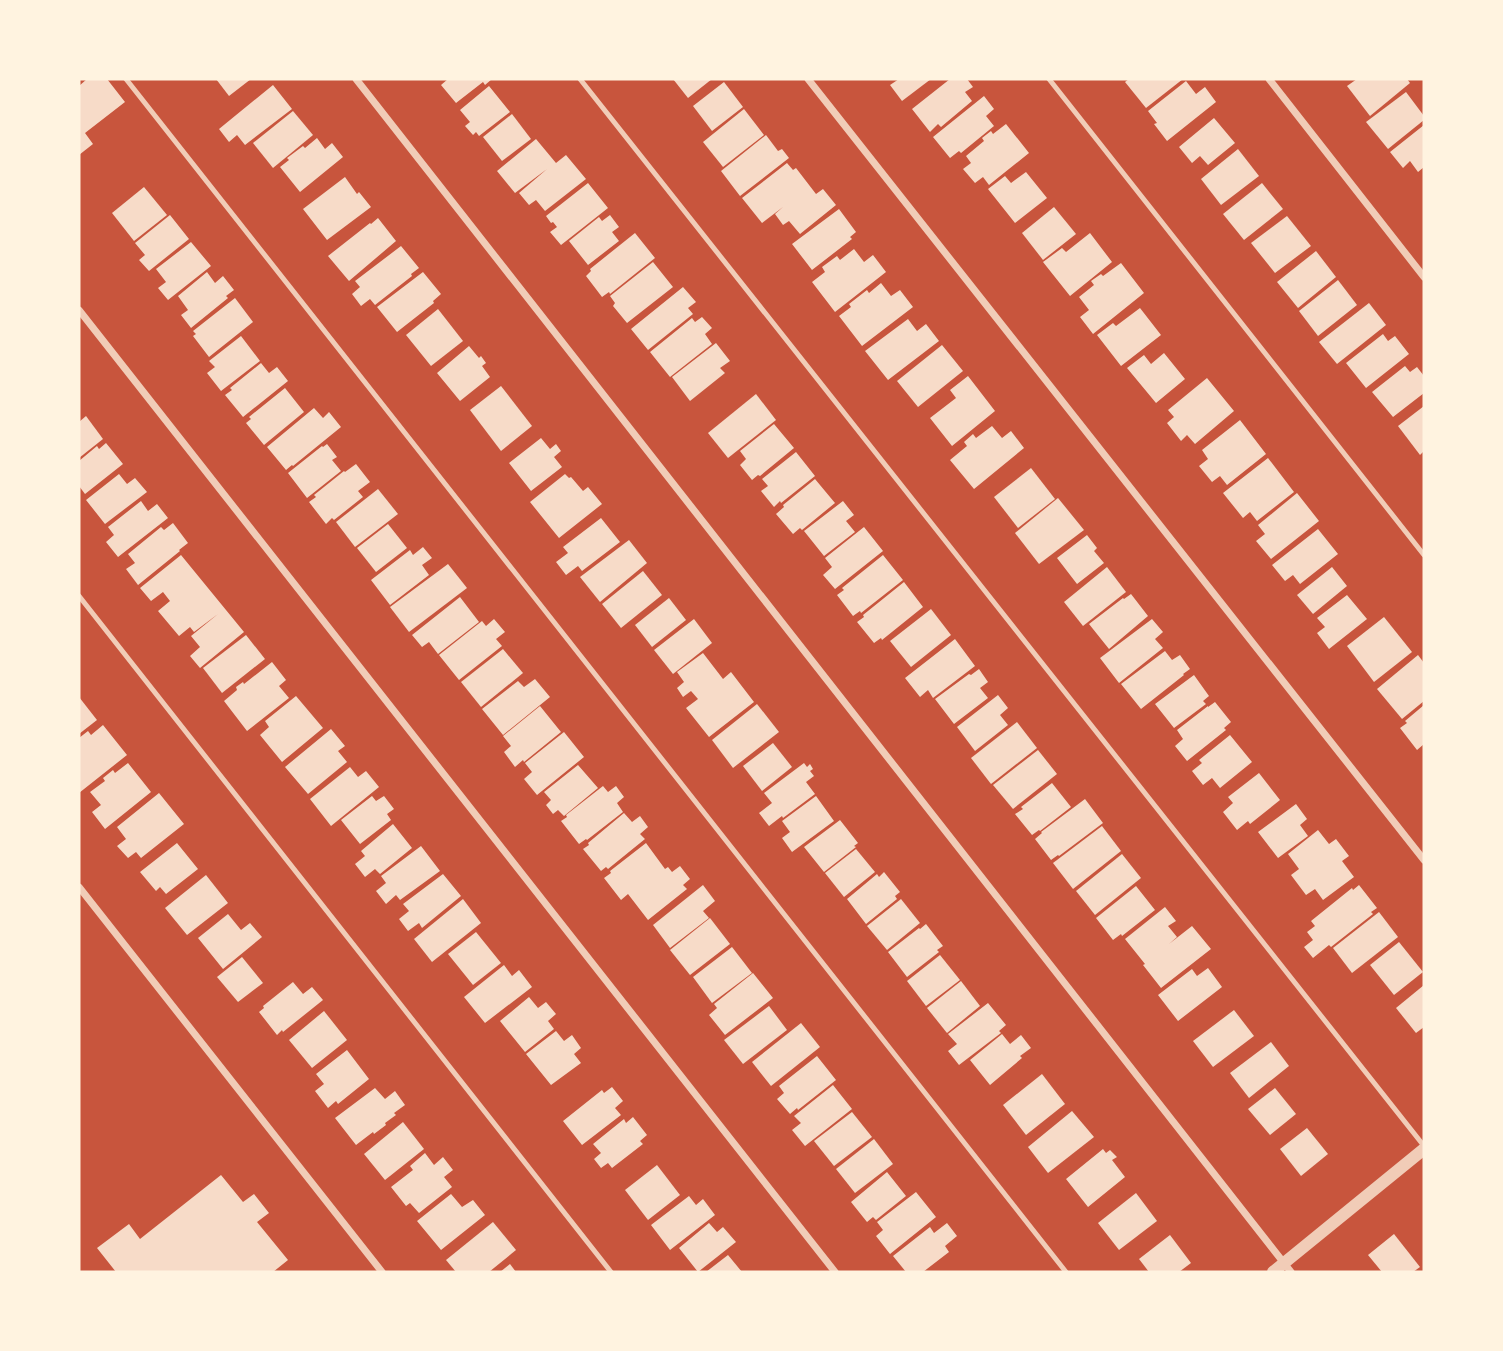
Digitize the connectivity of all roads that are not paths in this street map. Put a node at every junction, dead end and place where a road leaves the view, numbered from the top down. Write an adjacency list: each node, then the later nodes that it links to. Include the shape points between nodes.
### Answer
1 (126, 79): 18 (lane)
2 (356, 79): 14 (street)
3 (580, 79): 13 (lane)
4 (808, 79): 11 (street)
5 (1049, 79): 9 (lane)
6 (1269, 79): 7 (street)
7 (1424, 276)
8 (79, 310): 17 (street)
9 (1424, 555)
10 (79, 596): 16 (lane)
11 (1424, 860)
12 (79, 887): 15 (street)
13 (1424, 1148): 14 (street)
14 (1287, 1268): 19 (street)
15 (382, 1272)
16 (611, 1272)
17 (835, 1272)
18 (1066, 1272)
19 (1273, 1272)

